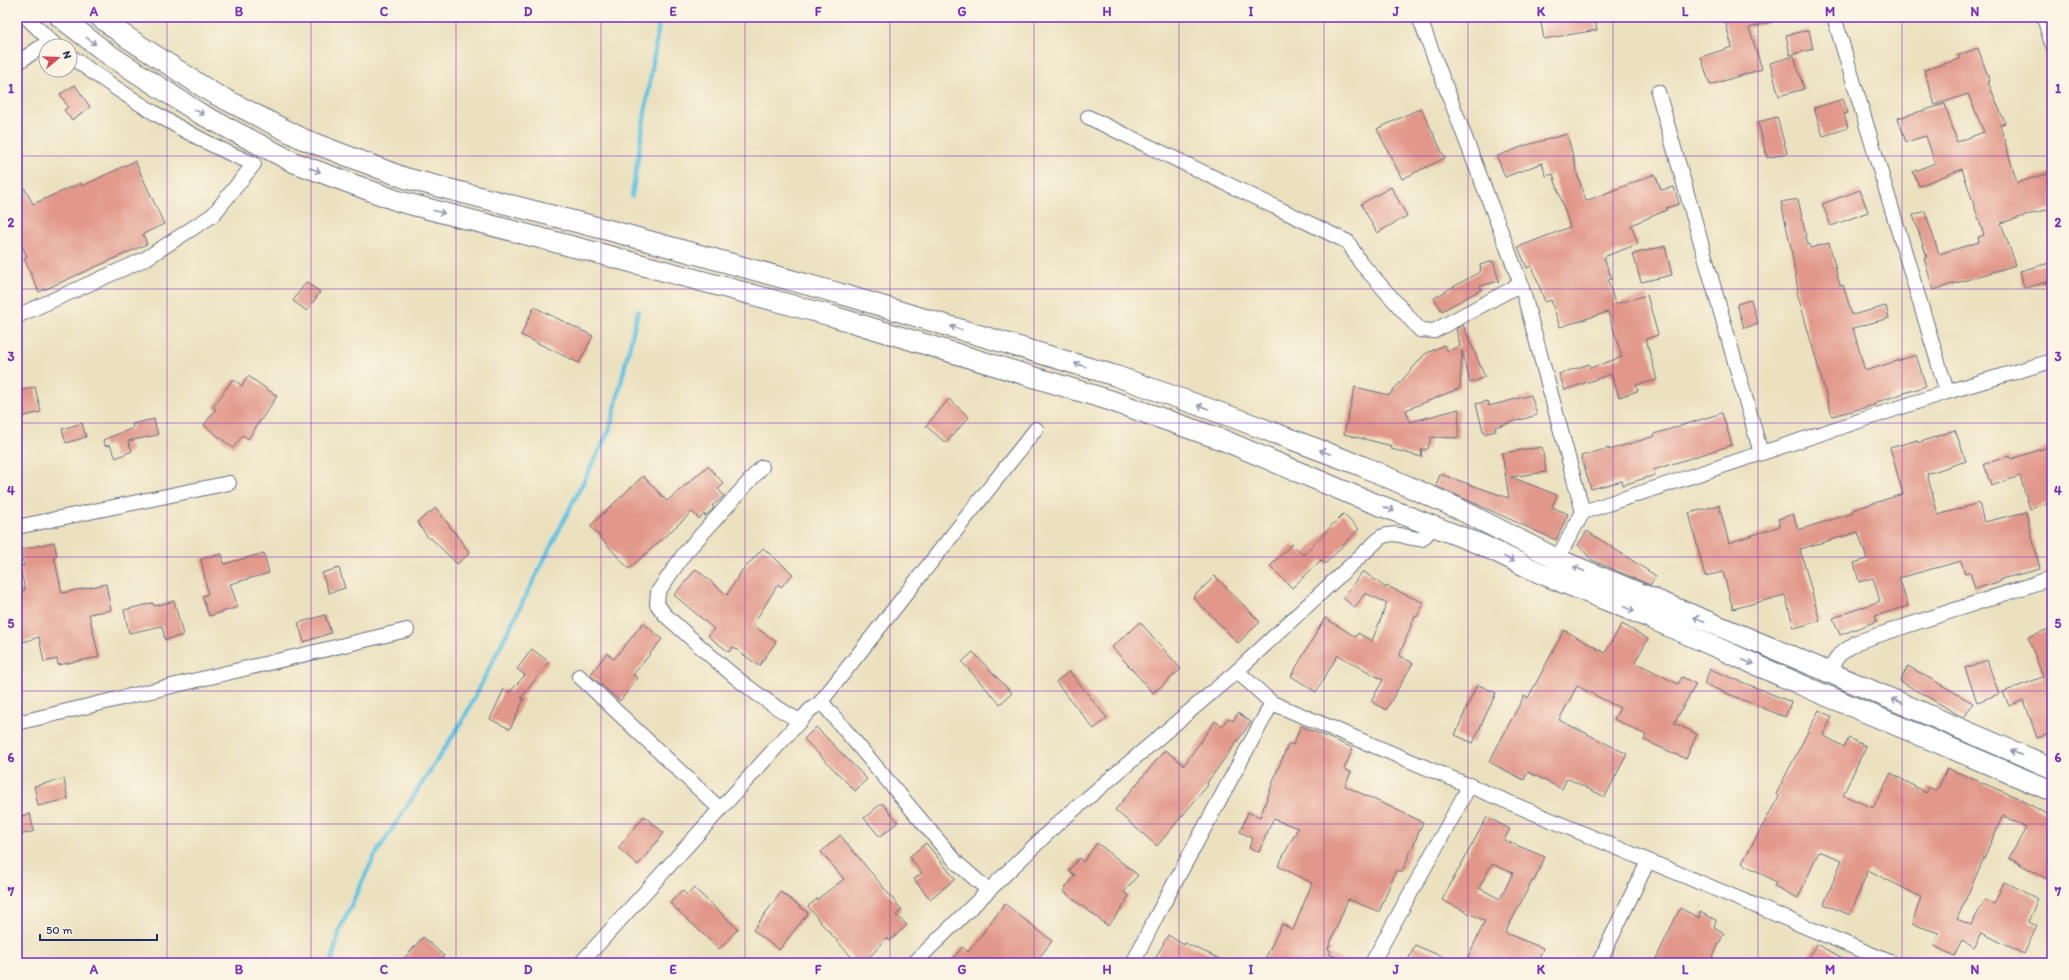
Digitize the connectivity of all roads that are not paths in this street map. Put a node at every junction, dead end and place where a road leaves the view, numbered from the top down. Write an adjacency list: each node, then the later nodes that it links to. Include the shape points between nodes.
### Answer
1 (26, 17): 7 (street)
2 (60, 17): 24 (main road, one-way to 24, via 108,54 199,113 293,162 391,199 824,314 1109,400 1223,440)
3 (100, 17): 25 (main road, one-way to 3, via 1458,508 1362,466 1116,376 838,293 398,175 303,139 211,92)
4 (1420, 17): 14 (street)
5 (1834, 17): 17 (street)
6 (2044, 17): 8 (street)
7 (47, 38)
8 (2052, 44)
9 (38, 52): 11 (street)
10 (78, 62): 15 (street, via 155,114 254,164 213,215 145,259)
11 (17, 63)
12 (1658, 92): 19 (street)
13 (1088, 117): 14 (street, via 1348,242 1360,262 1420,330 1434,331)
14 (1521, 284): 22 (street)
15 (17, 316)
16 (2052, 361): 17 (street)
17 (1948, 392): 19 (street)
18 (1036, 429): 34 (street)
19 (1761, 453): 22 (street)
20 (762, 467): 35 (street, via 684,554 658,592 657,604 665,615 747,686)
21 (229, 483): 23 (street)
22 (1583, 512): 25 (street)
23 (17, 527)
24 (1433, 527): 29 (main road, one-way to 29, via 1482,545 1542,574); 30 (street, via 1422,539 1391,533 1381,537)
25 (1557, 559): 27 (main road, one-way to 25)
26 (2052, 578): 31 (street, via 1857,642 1839,655)
27 (1720, 628): 29 (main road); 31 (main road)
28 (407, 630): 36 (street)
29 (1711, 646): 39 (main road, one-way to 39)
30 (1237, 671): 33 (street); 42 (street, via 1057,824)
31 (1828, 672): 37 (main road, one-way to 31)
32 (579, 676): 40 (street)
33 (1272, 703): 38 (street); 45 (street, via 1156,917)
34 (819, 704): 35 (street); 42 (street, via 824,705 957,863)
35 (800, 721): 40 (street)
36 (17, 723)
37 (2052, 768)
38 (1470, 785): 41 (street); 46 (street)
39 (2052, 791)
40 (720, 810): 43 (street)
41 (1648, 860): 47 (street); 48 (street)
42 (988, 890): 44 (street)
43 (581, 963)
44 (914, 963)
45 (1134, 963)
46 (1372, 963)
47 (1599, 963)
48 (1892, 963)

